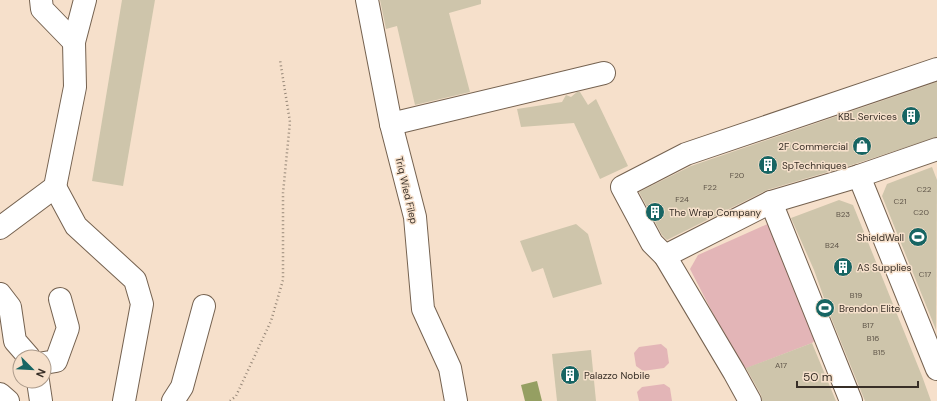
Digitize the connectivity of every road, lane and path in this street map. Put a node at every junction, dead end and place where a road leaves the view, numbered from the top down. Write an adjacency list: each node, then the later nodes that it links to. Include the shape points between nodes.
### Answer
1 (40, 0): 4 (street, via 42,9)
2 (85, 0): 4 (street)
3 (367, 0): 8 (street, Triq Wied Filep)
4 (74, 42): 11 (street, via 75,86)
5 (280, 60): 27 (path, via 290,122 283,193 283,280 271,321 236,396)
6 (937, 69): 14 (street, via 686,154 622,187 652,243)
7 (604, 73): 8 (street)
8 (391, 124): 28 (street, Triq Wied Filep, via 415,217 423,309 450,368)
9 (936, 154): 10 (street)
10 (859, 176): 12 (street); 20 (street)
11 (55, 187): 13 (street); 25 (street, via 76,226 135,280 142,304)
12 (771, 202): 14 (street); 30 (street)
13 (0, 228)
14 (665, 256): 29 (street)
15 (0, 294): 18 (street, via 10,307 16,341)
16 (60, 299): 19 (street, via 68,328 56,361)
17 (204, 306): 26 (street, via 182,387)
18 (22, 349)
19 (52, 362)
20 (937, 369)
21 (39, 389): 24 (street)
22 (0, 394): 23 (street)
23 (8, 401)
24 (41, 401)
25 (124, 401)
26 (173, 401)
27 (230, 401)
28 (456, 401)
29 (750, 401)
30 (851, 401)

